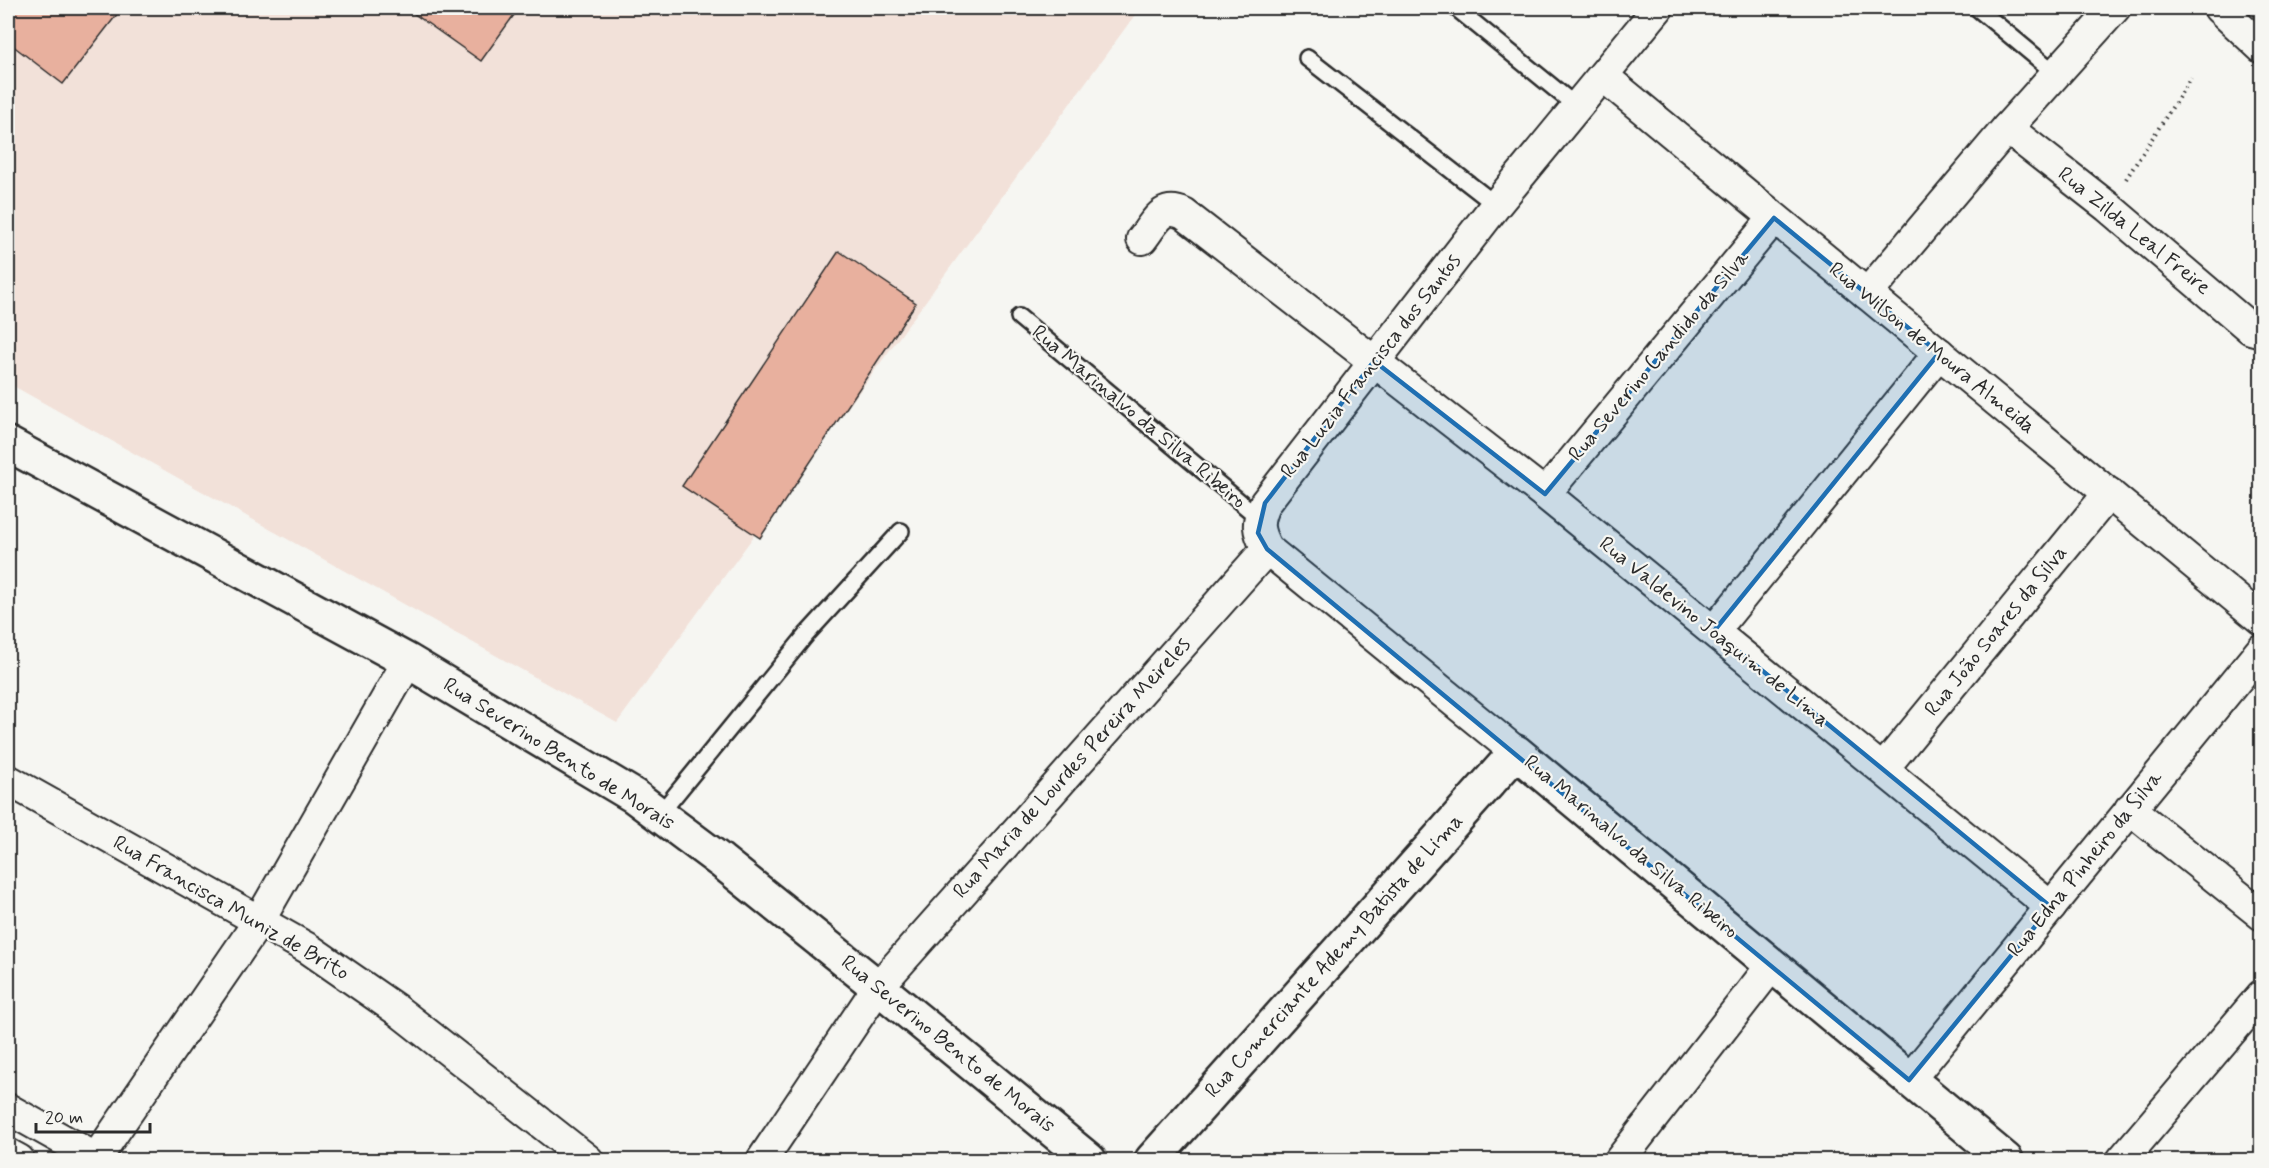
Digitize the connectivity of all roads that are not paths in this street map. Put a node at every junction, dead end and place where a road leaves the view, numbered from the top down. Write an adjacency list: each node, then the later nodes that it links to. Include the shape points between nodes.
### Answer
1 (1456, 8): 10 (lane)
2 (1658, 8): 9 (street, Rua Luzia Francisca dos Santos)
3 (1977, 8): 8 (lane)
4 (2115, 8): 8 (street)
5 (2219, 8): 6 (street)
6 (2262, 48)
7 (1307, 58): 12 (lane)
8 (2055, 73): 11 (street)
9 (1603, 76): 10 (street, Rua Luzia Francisca dos Santos); 13 (street, Rua Wilson de Moura Almeida)
10 (1576, 106): 12 (street, Rua Luzia Francisca dos Santos)
11 (2007, 129): 15 (street); 17 (street, Rua Zilda Leal Freire, via 2108,207 2251,329)
12 (1496, 206): 19 (street, Rua Luzia Francisca dos Santos)
13 (1774, 218): 15 (street, Rua Wilson de Moura Almeida); 22 (street, Rua Severino Candido da Silva)
14 (1142, 239): 19 (street, Rua Valdevino Joaquim de Lima, via 1164,212 1170,209 1184,214)
15 (1867, 294): 18 (street, Rua Wilson de Moura Almeida)
16 (1019, 318): 24 (lane, Rua Marinalvo da Silva Ribeiro)
17 (2262, 333)
18 (1939, 353): 21 (street, Rua Wilson de Moura Almeida); 26 (street)
19 (1374, 361): 22 (street, Rua Valdevino Joaquim de Lima); 24 (street, Rua Luzia Francisca dos Santos, via 1265,503)
20 (8, 444): 28 (street, Rua Severino Bento de Morais)
21 (2109, 493): 25 (street, Rua Wilson de Moura Almeida); 30 (street, Rua João Soares da Silva)
22 (1545, 494): 26 (street, Rua Valdevino Joaquim de Lima)
23 (901, 531): 33 (lane, via 806,635)
24 (1261, 533): 29 (street, Rua Marinalvo da Silva Ribeiro); 38 (street, Rua Maria de Lourdes Pereira Meireles)
25 (2262, 620)
26 (1714, 631): 30 (street, Rua Valdevino Joaquim de Lima)
27 (2262, 649): 32 (street, Rua Edna Pinheiro da Silva)
28 (408, 661): 33 (street, Rua Severino Bento de Morais, via 634,796); 36 (street)
29 (1516, 752): 37 (street, Rua Marinalvo da Silva Ribeiro); 48 (street, Rua Comerciante Ademy Batista de Lima)
30 (1883, 769): 34 (street, Rua Valdevino Joaquim de Lima)
31 (8, 780): 36 (street, Rua Francisca Muniz de Brito)
32 (2130, 809): 34 (street, Rua Edna Pinheiro da Silva); 35 (street)
33 (659, 815): 38 (street, Rua Severino Bento de Morais)
34 (2051, 907): 40 (street, Rua Edna Pinheiro da Silva)
35 (2262, 915)
36 (259, 921): 43 (street); 45 (street, Rua Francisca Muniz de Brito, via 309,949 397,1010)
37 (1772, 965): 40 (street, Rua Marinalvo da Silva Ribeiro); 49 (street)
38 (878, 987): 46 (street, Rua Maria de Lourdes Pereira Meireles); 47 (street, Rua Severino Bento de Morais)
39 (2262, 995): 51 (street)
40 (1909, 1080): 50 (street, Rua Marinalvo da Silva Ribeiro)
41 (8, 1109): 43 (street)
42 (8, 1154): 44 (street)
43 (97, 1160)
44 (19, 1161)
45 (588, 1161)
46 (762, 1161)
47 (1089, 1161)
48 (1152, 1161)
49 (1620, 1161)
50 (2006, 1161)
51 (2122, 1161)

